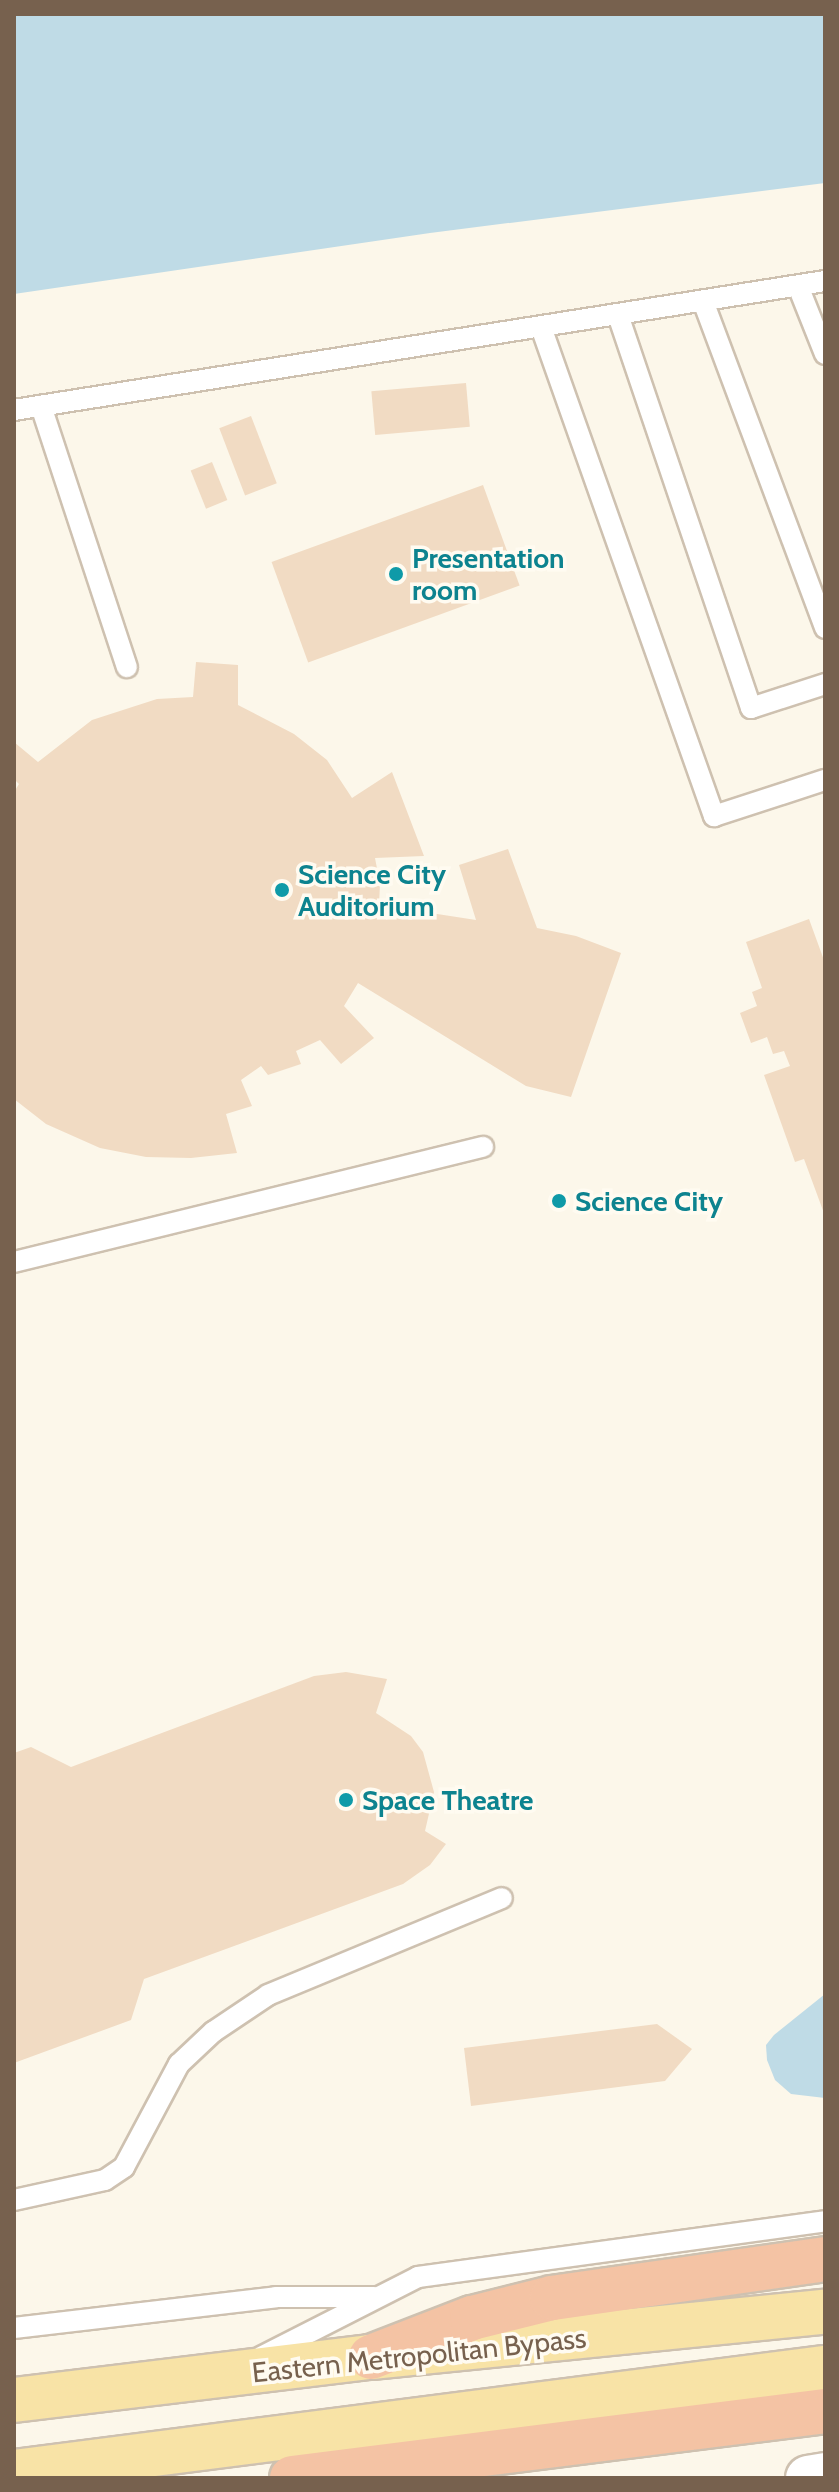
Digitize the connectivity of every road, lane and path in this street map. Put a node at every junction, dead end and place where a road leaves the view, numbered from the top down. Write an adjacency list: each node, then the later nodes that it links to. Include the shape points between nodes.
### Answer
1 (825, 281): 2 (lane)
2 (798, 286): 3 (lane); 6 (lane)
3 (703, 301): 4 (lane); 9 (lane)
4 (618, 315): 5 (lane); 11 (lane, via 751,708)
5 (541, 327): 7 (lane); 12 (lane, via 714,816)
6 (825, 354)
7 (41, 406): 8 (lane); 10 (lane)
8 (14, 410)
9 (825, 628)
10 (127, 667)
11 (825, 684)
12 (825, 780)
13 (483, 1147): 14 (lane)
14 (14, 1262)
15 (502, 1898): 16 (lane, via 268,1995 213,2032 179,2064 124,2167 105,2180)
16 (14, 2200)
17 (825, 2221): 19 (lane, via 418,2277)
18 (825, 2259): 22 (highway, via 552,2298 472,2318)
19 (378, 2297): 21 (lane, via 276,2297); 24 (lane)
20 (825, 2312): 22 (main road, Eastern Metropolitan Bypass)
21 (14, 2328)
22 (371, 2357): 24 (main road, Eastern Metropolitan Bypass)
23 (825, 2368): 27 (main road)
24 (229, 2374): 25 (main road, Eastern Metropolitan Bypass)
25 (14, 2400)
26 (825, 2411): 29 (highway)
27 (14, 2472)
28 (825, 2475): 30 (street)
29 (292, 2478)
30 (808, 2478)

